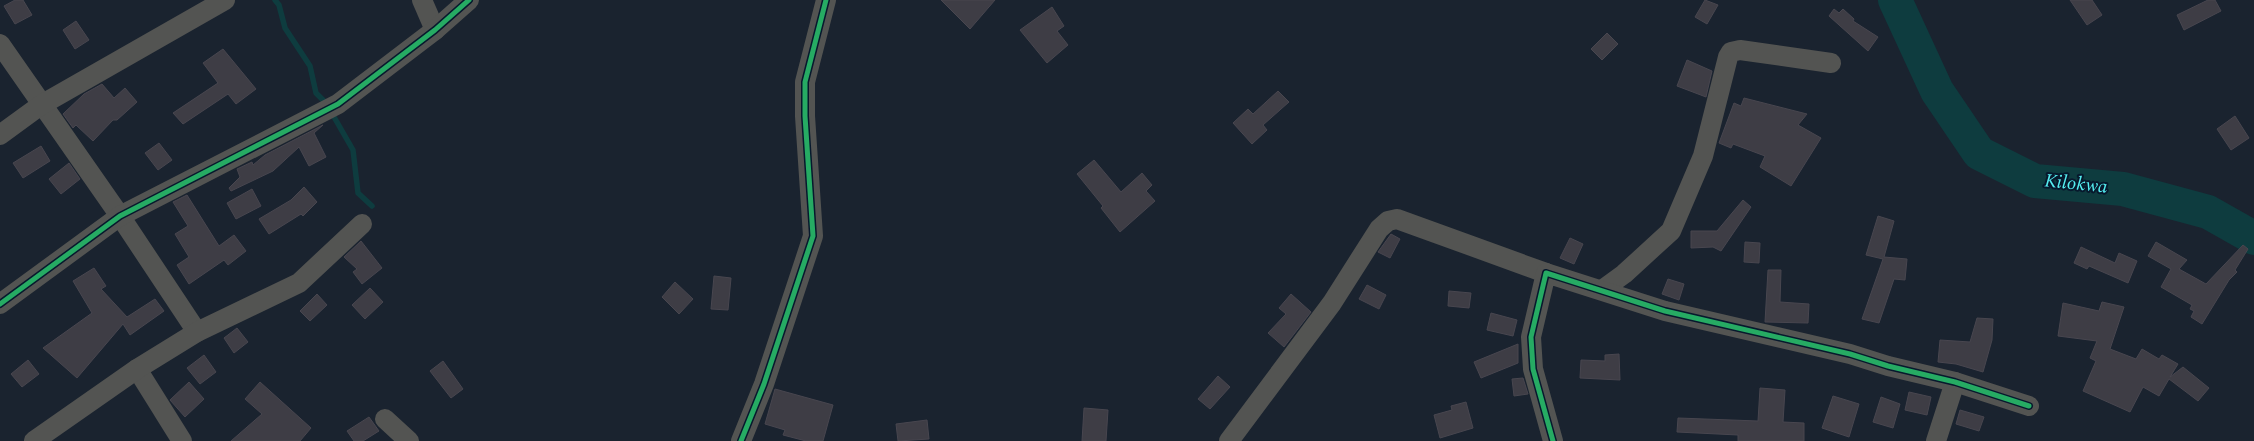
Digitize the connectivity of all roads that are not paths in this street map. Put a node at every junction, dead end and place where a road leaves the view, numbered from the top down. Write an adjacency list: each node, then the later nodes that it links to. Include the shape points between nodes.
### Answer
1 (225, 0): 8 (street)
2 (422, 0): 5 (street)
3 (469, 0): 5 (street)
4 (826, 0): 23 (street, via 805,82 813,236 764,384)
5 (435, 30): 10 (street, via 331,107)
6 (0, 44): 8 (street)
7 (1832, 63): 13 (street, via 1740,50 1731,52 1703,156 1671,231)
8 (41, 105): 9 (street); 10 (street)
9 (0, 135)
10 (120, 216): 14 (street); 15 (street)
11 (362, 224): 15 (street, via 299,283)
12 (1546, 273): 13 (street); 24 (street, via 1397,219 1388,221 1379,229 1332,303); 25 (street, via 1531,337 1533,369)
13 (1602, 290): 17 (street, via 1665,311 1816,345)
14 (0, 304)
15 (197, 332): 16 (street)
16 (137, 369): 20 (street); 21 (street)
17 (1955, 382): 18 (street); 26 (street)
18 (2029, 406)
19 (385, 419): 22 (street)
20 (34, 441)
21 (182, 441)
22 (409, 441)
23 (741, 441)
24 (1229, 441)
25 (1553, 441)
26 (1936, 441)

